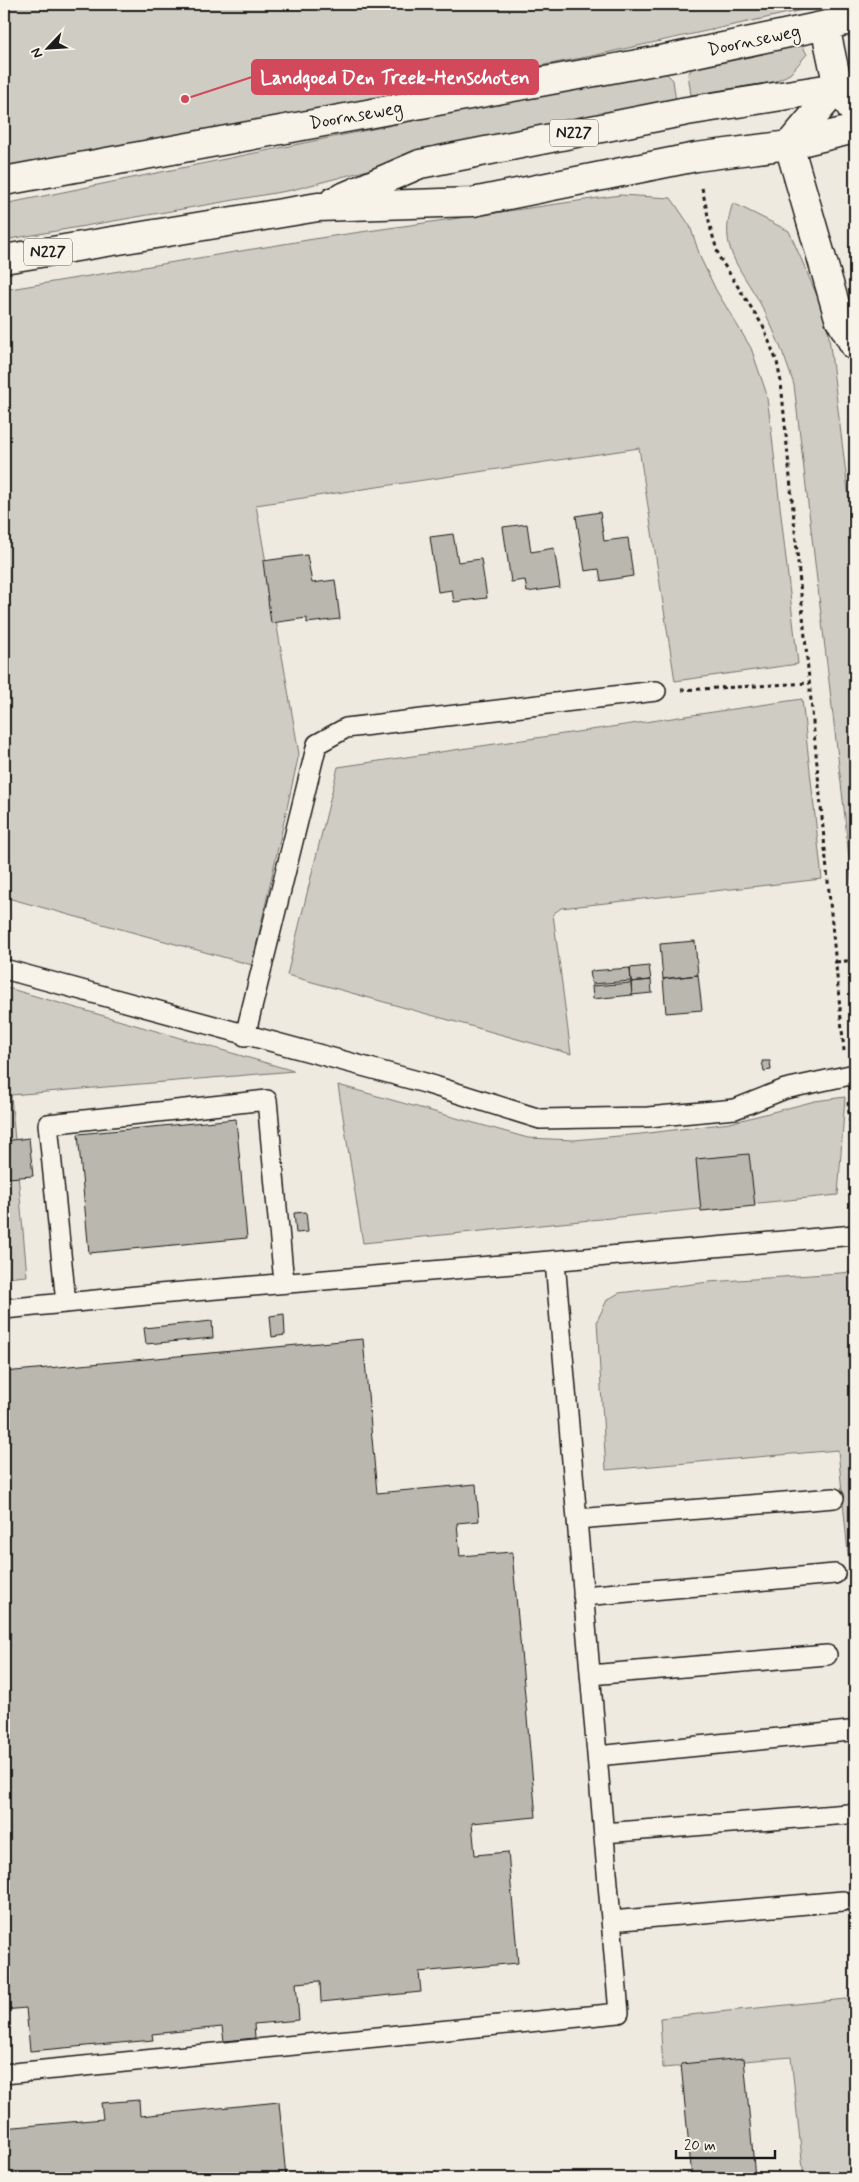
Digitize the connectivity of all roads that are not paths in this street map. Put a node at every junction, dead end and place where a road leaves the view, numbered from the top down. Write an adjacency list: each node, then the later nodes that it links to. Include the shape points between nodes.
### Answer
1 (855, 19): 2 (main road, Doornseweg)
2 (825, 26): 3 (main road, Doornseweg); 7 (main road, Doornseweg, via 666,59)
3 (847, 85): 4 (main road); 6 (main road); 8 (main road, N227, via 687,111 420,164)
4 (855, 113)
5 (855, 129): 6 (main road, N227)
6 (789, 146): 8 (main road, N227, via 696,157 473,202); 10 (main road, via 839,318)
7 (4, 181)
8 (318, 207): 9 (main road, N227)
9 (4, 259)
10 (855, 346)
11 (656, 691): 13 (lane, via 346,728 317,744)
12 (4, 970): 13 (lane)
13 (245, 1036): 14 (lane, via 425,1083 540,1119 648,1117 735,1109 785,1089)
14 (855, 1074)
15 (855, 1235): 16 (lane)
16 (555, 1261): 17 (lane); 21 (lane)
17 (284, 1283): 18 (lane); 18 (lane, via 267,1100 48,1124)
18 (66, 1303): 19 (lane)
19 (4, 1309)
20 (834, 1498): 21 (lane)
21 (577, 1519): 23 (lane)
22 (835, 1574): 23 (lane)
23 (583, 1596): 25 (lane)
24 (827, 1655): 25 (lane)
25 (590, 1675): 27 (lane)
26 (849, 1732): 27 (lane)
27 (597, 1756): 29 (lane)
28 (848, 1814): 29 (lane)
29 (604, 1833): 31 (lane)
30 (843, 1901): 31 (lane)
31 (611, 1921): 32 (lane, via 619,2013)
32 (4, 2074)

